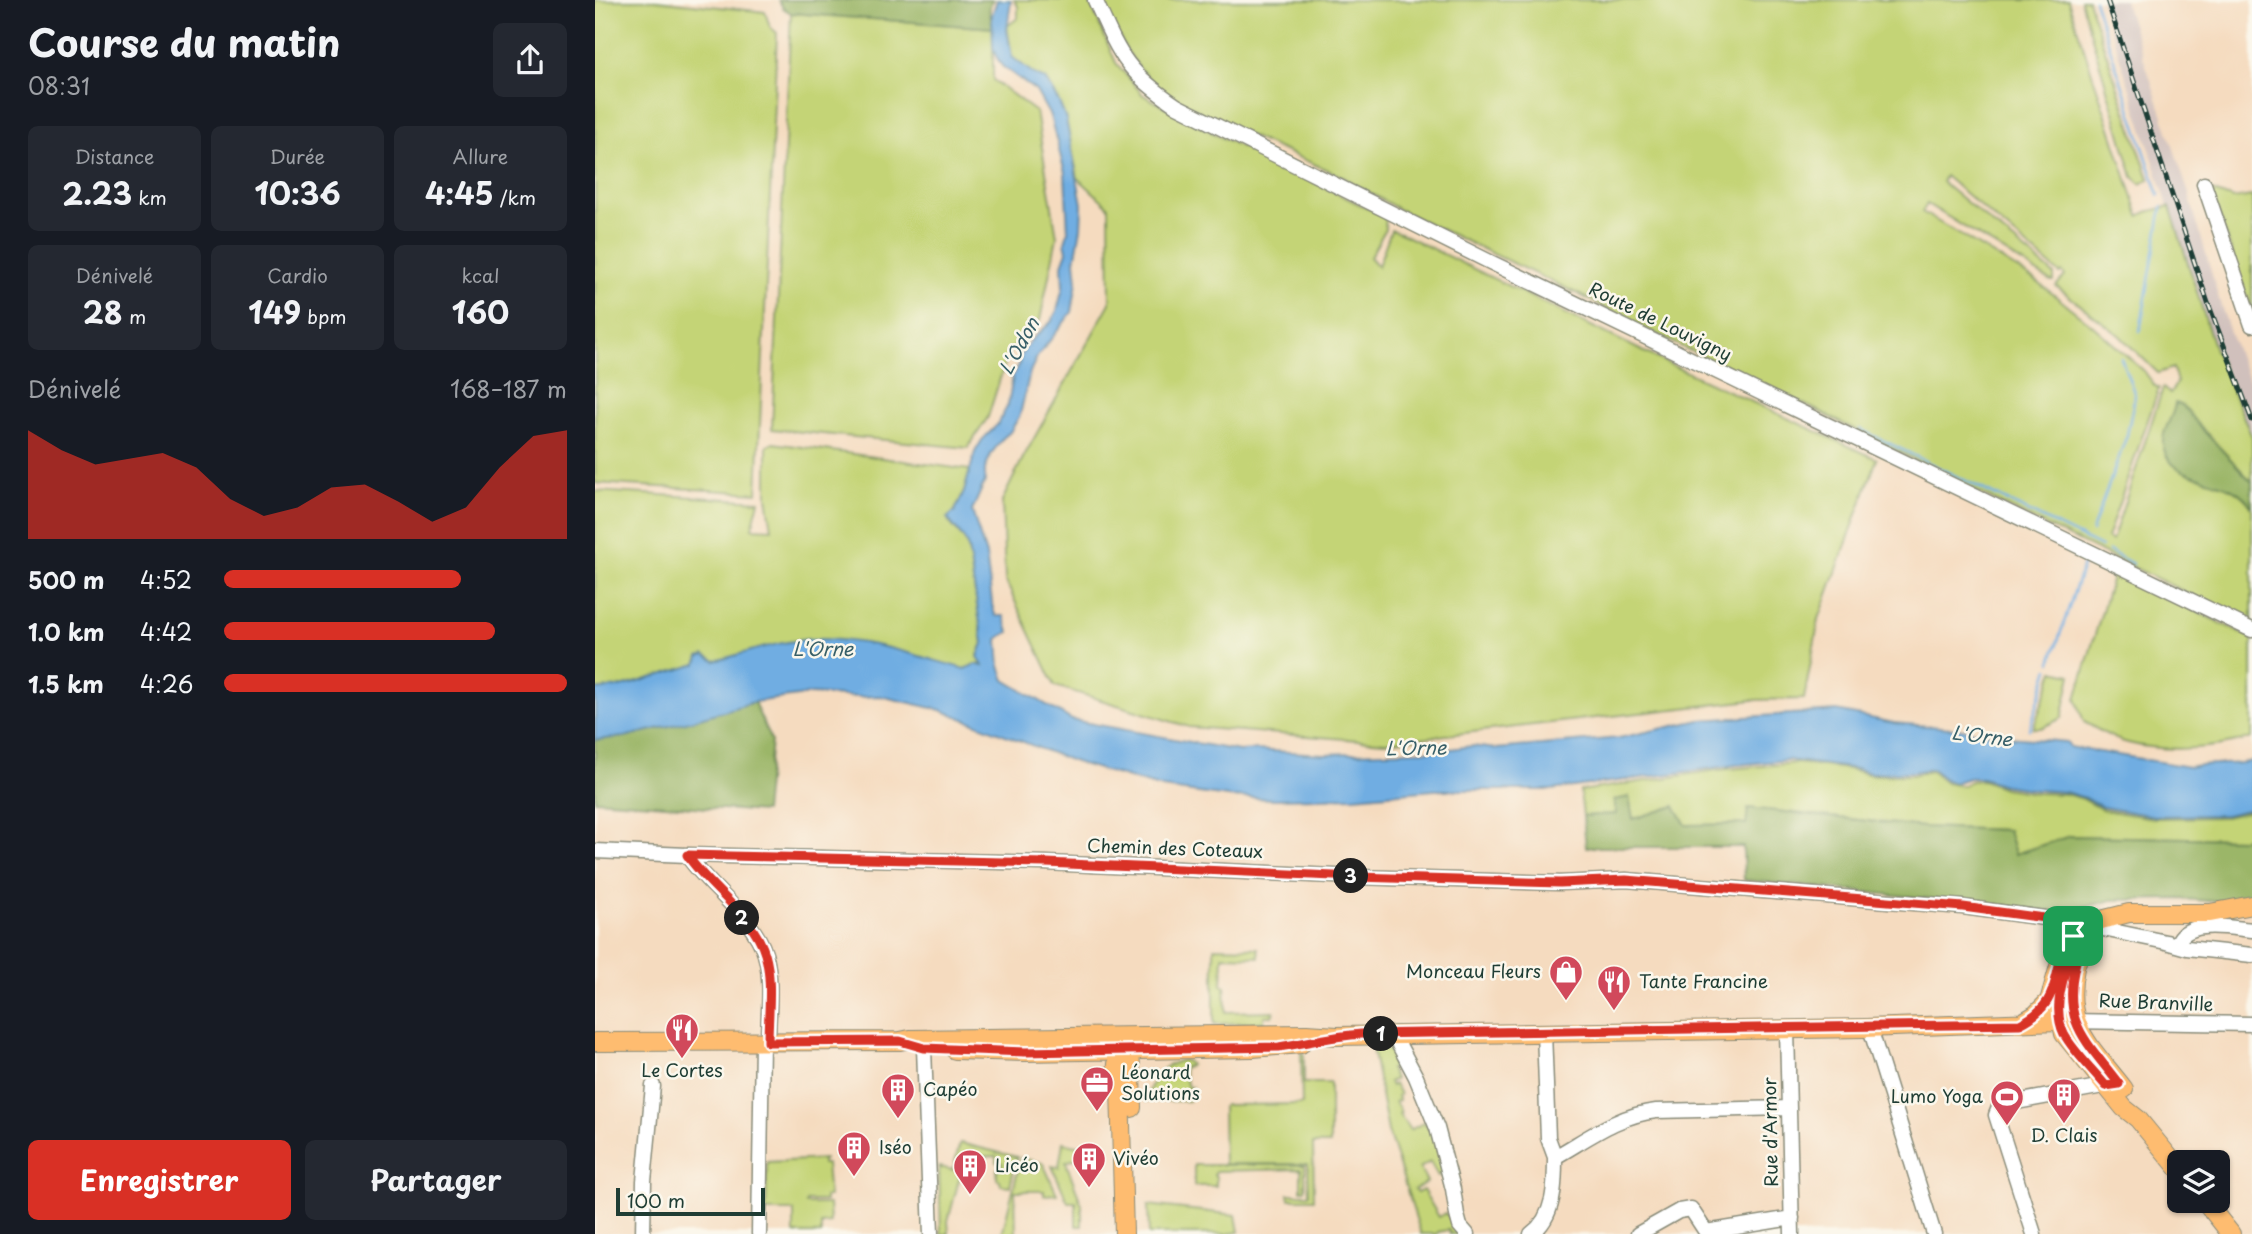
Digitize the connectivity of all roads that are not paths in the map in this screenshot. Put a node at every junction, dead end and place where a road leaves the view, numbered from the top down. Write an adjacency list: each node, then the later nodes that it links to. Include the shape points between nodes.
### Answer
1 (1095, 0): 4 (street, Route de Louvigny, via 1122,58 1135,74 1177,106)
2 (2204, 184): 3 (street)
3 (2252, 325)
4 (2252, 630)
5 (595, 851): 6 (street, Chemin des Coteaux)
6 (687, 855): 9 (street, Chemin des Coteaux, via 1046,863 1560,883 1626,880 1963,907 2044,918); 21 (street, via 763,947 768,969)
7 (2252, 905): 9 (main road, via 2210,913 2129,913)
8 (2252, 930): 10 (street, via 2191,929)
9 (2081, 931): 10 (street); 12 (main road, via 2060,996); 13 (main road, via 2064,949 2047,1003)
10 (2177, 944): 11 (street)
11 (2252, 955)
12 (2067, 1021): 13 (main road); 14 (street, Rue Branville); 24 (main road, via 2064,1034)
13 (2020, 1024): 15 (main road)
14 (2252, 1024)
15 (1870, 1027): 16 (main road); 41 (street)
16 (1787, 1029): 17 (main road); 26 (street, Rue d'Armor)
17 (1544, 1032): 18 (main road); 29 (street, via 1548,1138)
18 (1397, 1034): 22 (main road, via 1337,1036 1279,1047); 37 (street, via 1437,1128 1460,1226)
19 (900, 1041): 21 (main road); 22 (main road); 23 (main road)
20 (595, 1042): 21 (main road)
21 (765, 1042): 33 (street)
22 (1125, 1043): 23 (main road, via 1025,1052); 27 (main road, via 1116,1073)
23 (924, 1048): 34 (street)
24 (2112, 1085): 28 (main road, via 2124,1108); 42 (street, via 1997,1109)
25 (653, 1086): 32 (street)
26 (1789, 1108): 29 (street, via 1634,1114); 31 (street, Rue d'Armor)
27 (1126, 1133): 35 (main road); 36 (main road)
28 (2167, 1154)
29 (1555, 1157): 38 (street, via 1549,1207 1543,1223)
30 (2214, 1213): 43 (main road)
31 (1792, 1218): 39 (street, via 1706,1231 1691,1209); 40 (street, Rue d'Armor)
32 (643, 1234)
33 (759, 1234)
34 (931, 1234)
35 (1124, 1234)
36 (1136, 1234)
37 (1467, 1234)
38 (1531, 1234)
39 (1638, 1234)
40 (1792, 1234)
41 (1934, 1234)
42 (2034, 1234)
43 (2231, 1234)

